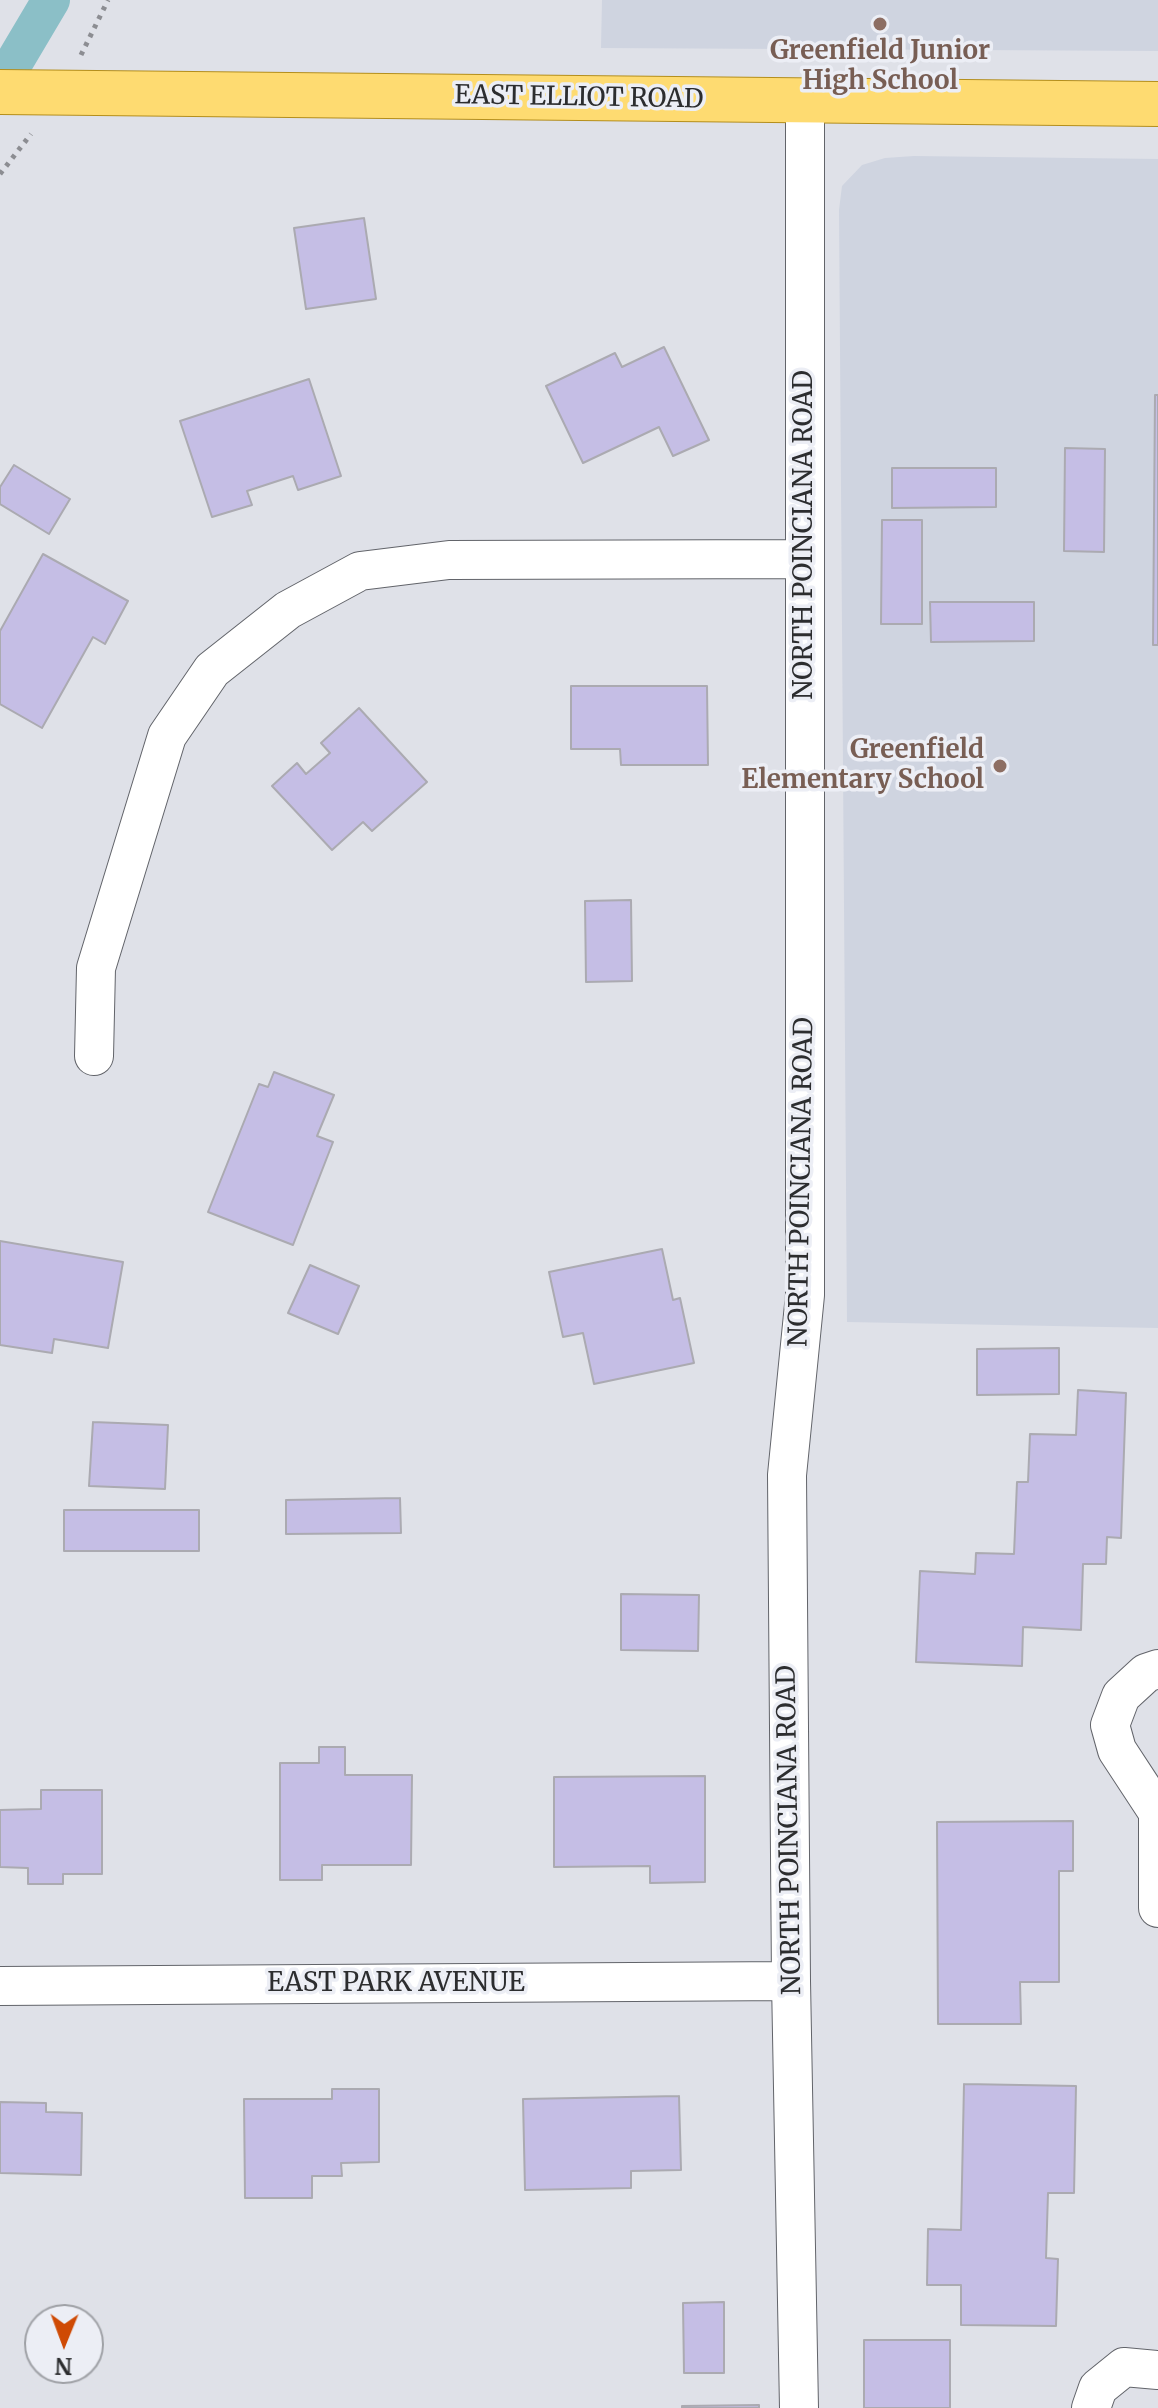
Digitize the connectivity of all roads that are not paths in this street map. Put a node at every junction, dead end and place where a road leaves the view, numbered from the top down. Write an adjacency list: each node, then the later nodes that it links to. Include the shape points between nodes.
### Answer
1 (32, 92): 2 (main road, EAST ELLIOT ROAD)
2 (805, 100): 3 (main road, EAST ELLIOT ROAD); 4 (street, NORTH POINCIANA ROAD)
3 (1158, 104)
4 (805, 559): 5 (street, via 449,560 360,571 288,610 212,670 167,736 96,968); 9 (street, NORTH POINCIANA ROAD, via 805,1295 787,1475)
5 (94, 1056)
6 (1158, 1669): 7 (street, via 1121,1696 1110,1725 1117,1750)
7 (1158, 1810): 8 (street)
8 (1158, 1908)
9 (791, 1981): 10 (street, EAST PARK AVENUE); 12 (street, NORTH POINCIANA ROAD)
10 (0, 1986)
11 (1158, 2370): 13 (street, via 1124,2367 1098,2388)
12 (799, 2408)
13 (1091, 2408)

